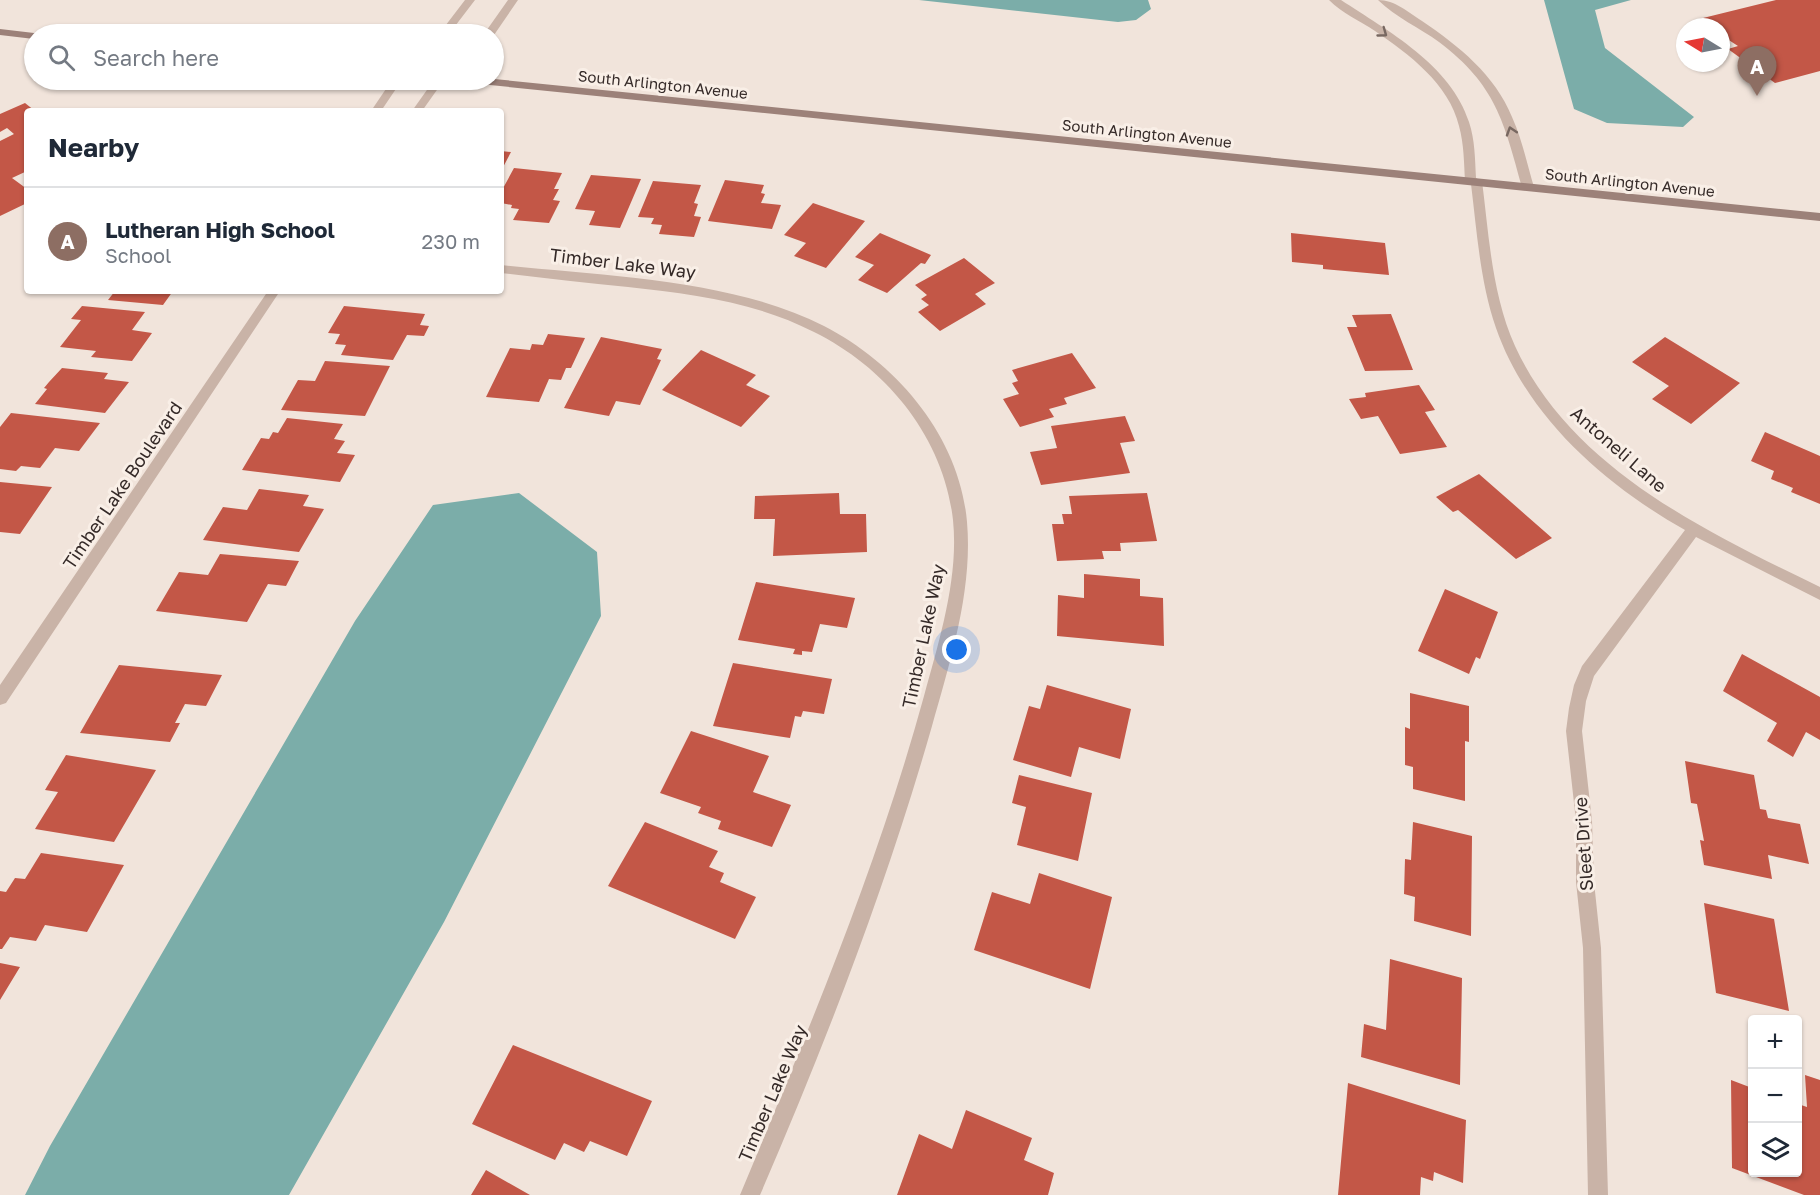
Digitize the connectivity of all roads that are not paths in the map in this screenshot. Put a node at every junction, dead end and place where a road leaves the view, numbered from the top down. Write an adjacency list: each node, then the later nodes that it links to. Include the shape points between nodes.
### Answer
1 (470, 0): 5 (street)
2 (513, 0): 6 (street)
3 (1334, 0): 14 (street, Antoneli Lane, one-way to 14, via 1431,71 1462,118)
4 (1383, 0): 15 (street, one-way to 4, via 1497,95 1448,44)
5 (452, 24)
6 (496, 24)
7 (0, 32): 8 (main road)
8 (24, 35)
9 (504, 83): 14 (main road, South Arlington Avenue)
10 (390, 90): 12 (street)
11 (432, 90): 13 (street)
12 (378, 108)
13 (419, 108)
14 (1474, 181): 15 (main road, South Arlington Avenue); 19 (street, Antoneli Lane, via 1494,300 1509,346 1529,383 1558,421 1597,459 1634,490)
15 (1528, 187): 16 (main road, South Arlington Avenue)
16 (1820, 217)
17 (504, 269): 22 (street, Timber Lake Way, via 707,292 767,307 824,330 871,362 902,392 928,426 951,478 960,521 960,567 940,669 880,870 812,1052)
18 (272, 294): 21 (street, Timber Lake Boulevard)
19 (1694, 530): 20 (street, Antoneli Lane); 23 (street, Sleet Drive, via 1588,671 1575,720 1592,948)
20 (1820, 594)
21 (0, 698)
22 (750, 1195)
23 (1598, 1195)

